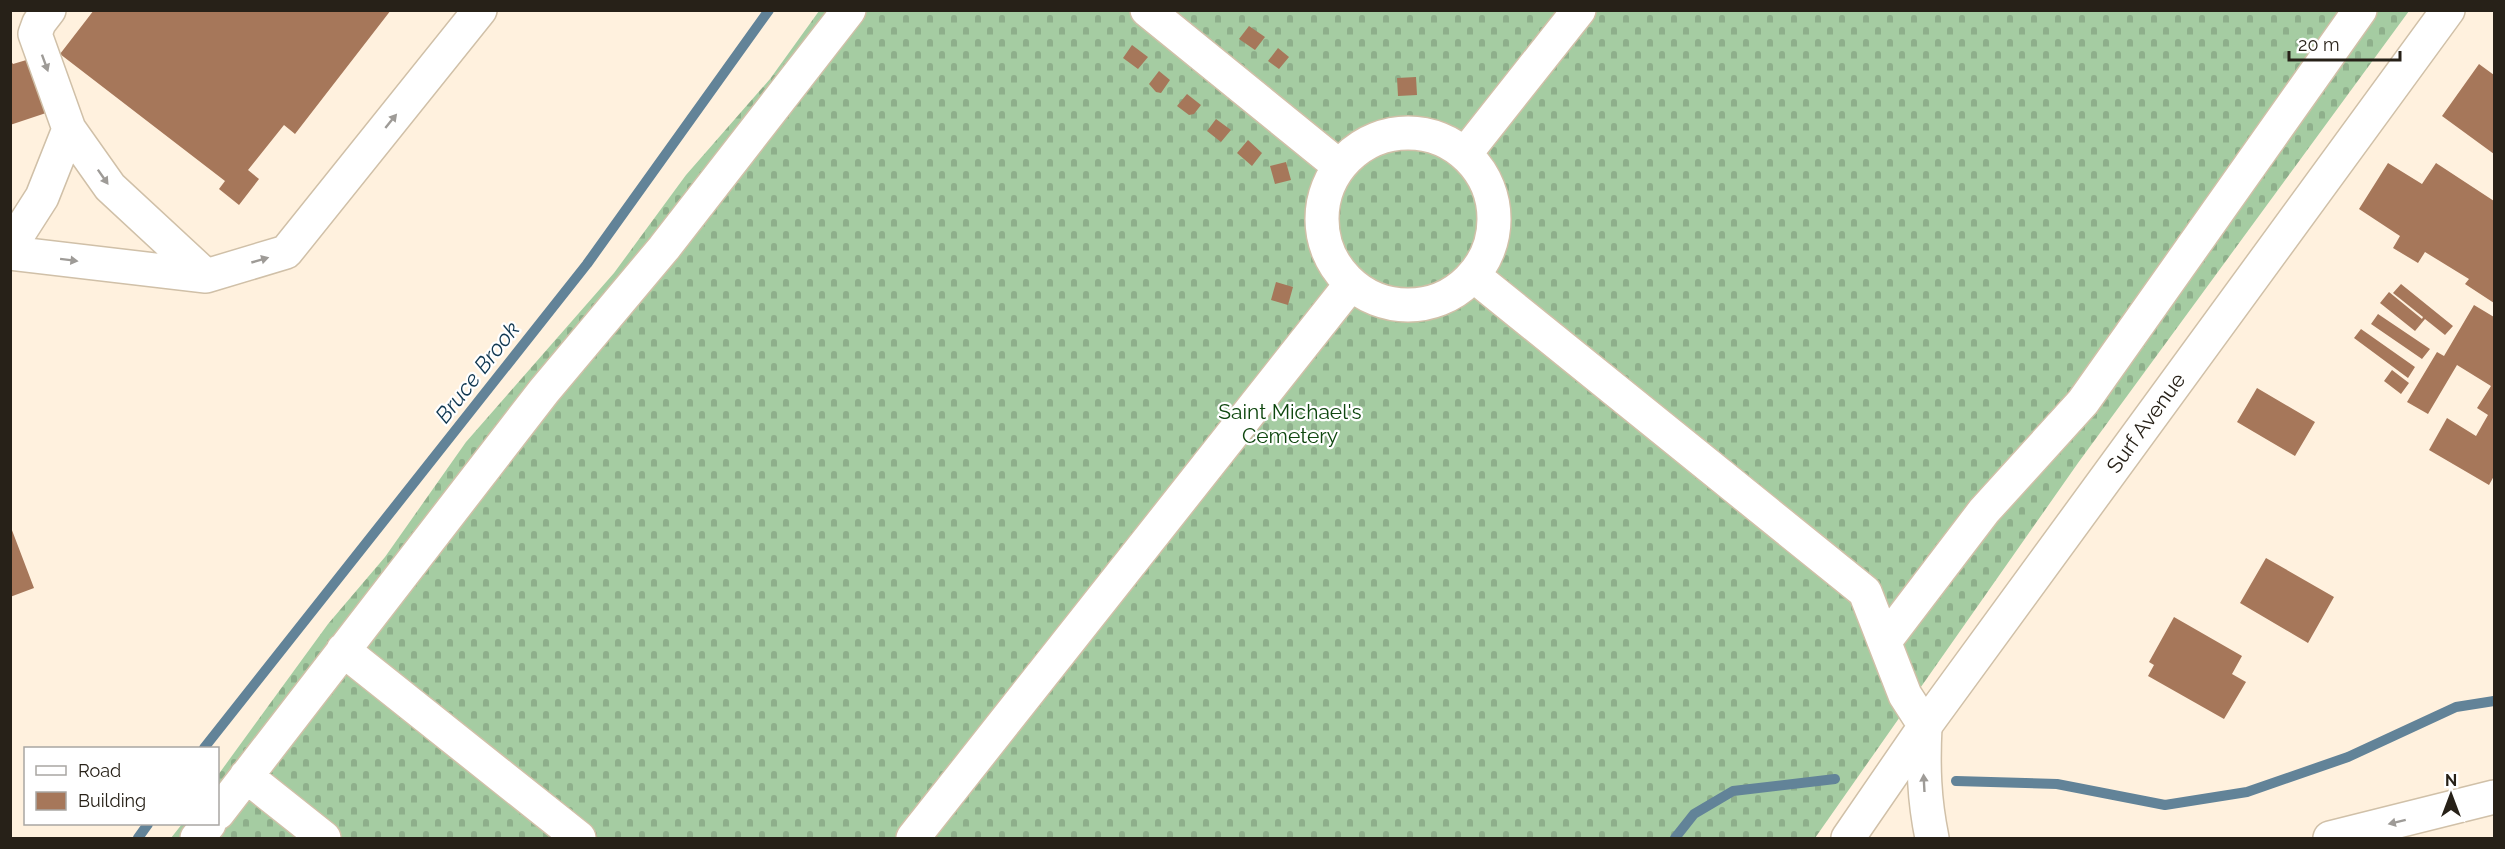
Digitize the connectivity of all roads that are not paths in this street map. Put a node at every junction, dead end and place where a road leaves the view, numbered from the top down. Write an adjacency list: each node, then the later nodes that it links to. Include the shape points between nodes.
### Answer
1 (50, 10): 8 (main road, one-way to 8, via 35,34)
2 (480, 10): 13 (main road, one-way to 2, via 286,252)
3 (849, 10): 17 (main road, via 664,248 544,391)
4 (1147, 10): 10 (main road)
5 (1579, 10): 9 (main road)
6 (2360, 10): 16 (main road, via 2083,402 1984,511)
7 (2448, 10): 18 (main road, Surf Avenue)
8 (69, 129): 11 (main road, via 42,196); 13 (main road, one-way to 13, via 110,187)
9 (1465, 154): 10 (main road, via 1441,138 1414,132 1385,135 1359,147); 14 (main road, via 1483,174 1493,200 1494,227 1488,252)
10 (1339, 166): 15 (main road, via 1326,189 1321,214 1324,240 1334,264)
11 (10, 247)
12 (10, 253): 13 (main road, one-way to 13)
13 (206, 276)
14 (1474, 276): 15 (main road, via 1453,293 1427,303 1400,305 1374,298); 16 (main road, via 1865,591)
15 (1351, 284): 26 (main road)
16 (1885, 641): 18 (main road, via 1905,695)
17 (343, 651): 19 (main road); 25 (main road)
18 (1925, 726): 27 (main road, Surf Avenue); 28 (main road, one-way to 18, via 1925,804)
19 (246, 776): 21 (main road); 24 (main road)
20 (2494, 797): 29 (main road, one-way to 29)
21 (219, 812)
22 (208, 825): 23 (main road)
23 (197, 838)
24 (324, 838)
25 (579, 838)
26 (914, 838)
27 (1848, 838)
28 (1932, 838)
29 (2330, 838)

